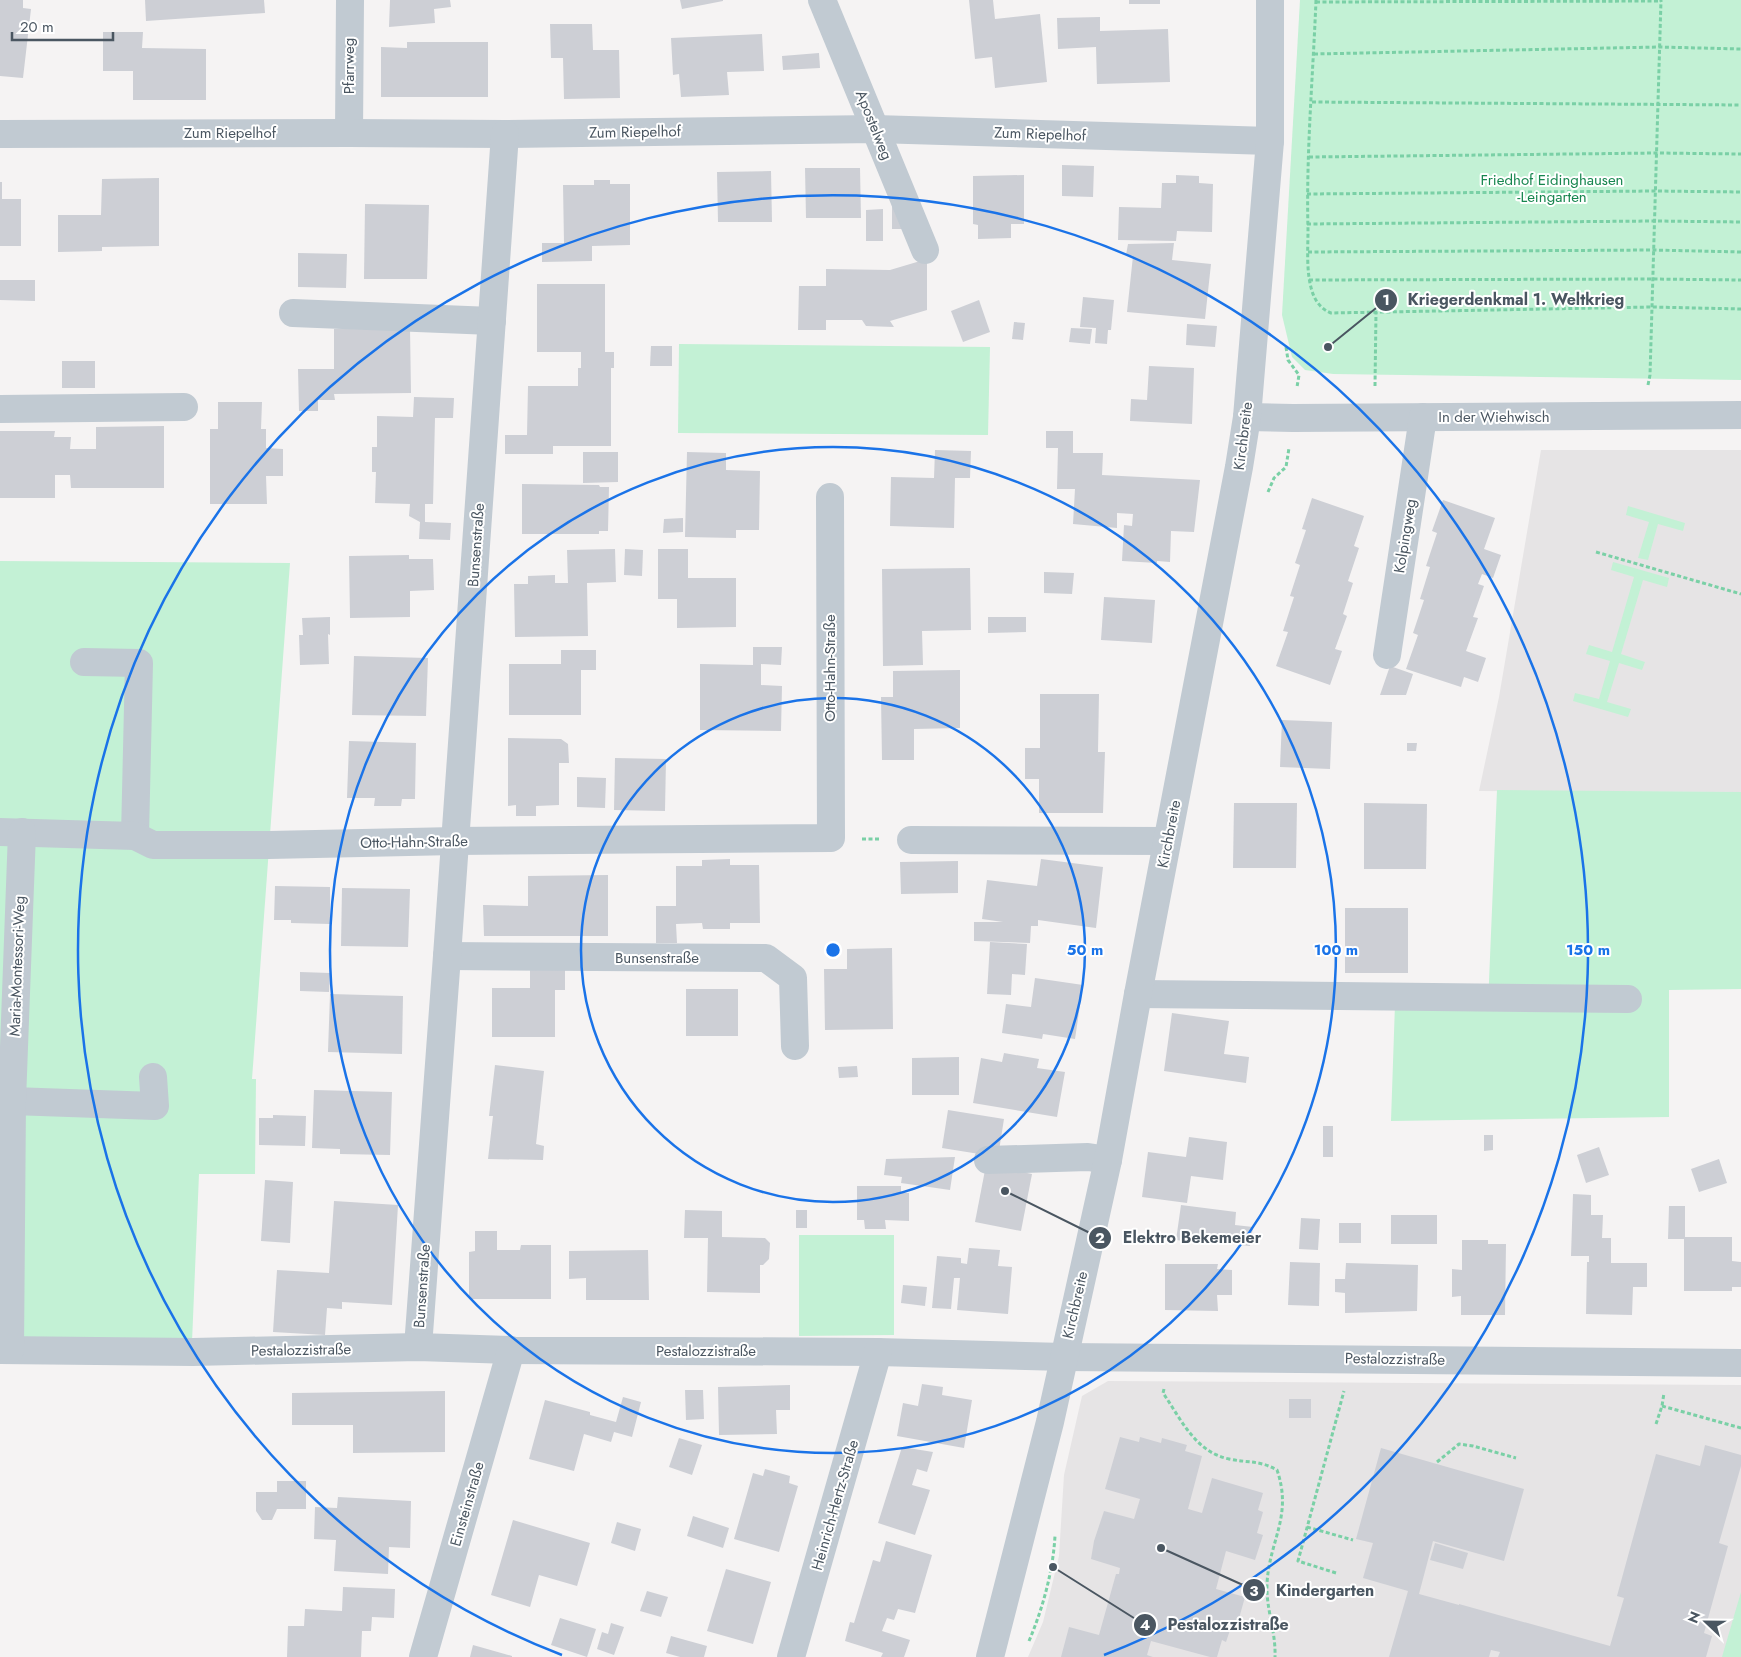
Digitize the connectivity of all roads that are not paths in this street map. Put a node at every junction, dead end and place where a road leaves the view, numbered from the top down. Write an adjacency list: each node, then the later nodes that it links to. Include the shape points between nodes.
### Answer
1 (350, 0): 5 (street, Pfarrweg)
2 (822, 0): 4 (street, Apostelweg)
3 (1270, 0): 8 (street, Kirchbreite)
4 (875, 129): 7 (street, Zum Riepelhof); 8 (street, Zum Riepelhof); 9 (street, Apostelweg)
5 (349, 133): 6 (street, Zum Riepelhof); 7 (street, Zum Riepelhof)
6 (0, 134)
7 (505, 134): 11 (street, Bunsenstraße)
8 (1270, 141): 15 (street, Kirchbreite)
9 (925, 250)
10 (293, 313): 11 (street)
11 (492, 321): 23 (street, Bunsenstraße)
12 (184, 407): 13 (street)
13 (0, 409)
14 (1741, 415): 16 (street, In der Wiehwisch)
15 (1247, 417): 16 (street, In der Wiehwisch); 24 (street, Kirchbreite)
16 (1423, 417): 18 (street, Kolpingweg)
17 (830, 497): 23 (street, Otto-Hahn-Straße, via 831,838)
18 (1387, 655)
19 (84, 662): 21 (street, via 139,663)
20 (11, 832): 21 (street, Otto-Hahn-Straße); 30 (street, Maria-Montessori-Weg)
21 (135, 836): 23 (street, Otto-Hahn-Straße, via 153,845)
22 (911, 840): 24 (street)
23 (455, 841): 25 (street, Bunsenstraße)
24 (1168, 842): 26 (street, Kirchbreite)
25 (448, 956): 28 (street, Bunsenstraße, via 766,958 793,978); 33 (street, Bunsenstraße)
26 (1138, 994): 27 (street); 32 (street, Kirchbreite)
27 (1628, 999)
28 (795, 1046)
29 (152, 1077): 30 (street, via 154,1106)
30 (12, 1101): 34 (street, Maria-Montessori-Weg)
31 (988, 1160): 32 (street, via 1088,1157)
32 (1108, 1160): 37 (street, Kirchbreite)
33 (418, 1347): 34 (street, Pestalozzistraße, via 193,1352); 35 (street, Pestalozzistraße)
34 (5, 1350)
35 (511, 1350): 36 (street, Pestalozzistraße); 39 (street, Einsteinstraße)
36 (878, 1352): 37 (street, Pestalozzistraße); 40 (street, Heinrich-Hertz-Straße)
37 (1064, 1357): 38 (street, Pestalozzistraße); 41 (street, Kirchbreite)
38 (1741, 1363)
39 (423, 1657)
40 (792, 1657)
41 (990, 1657)

